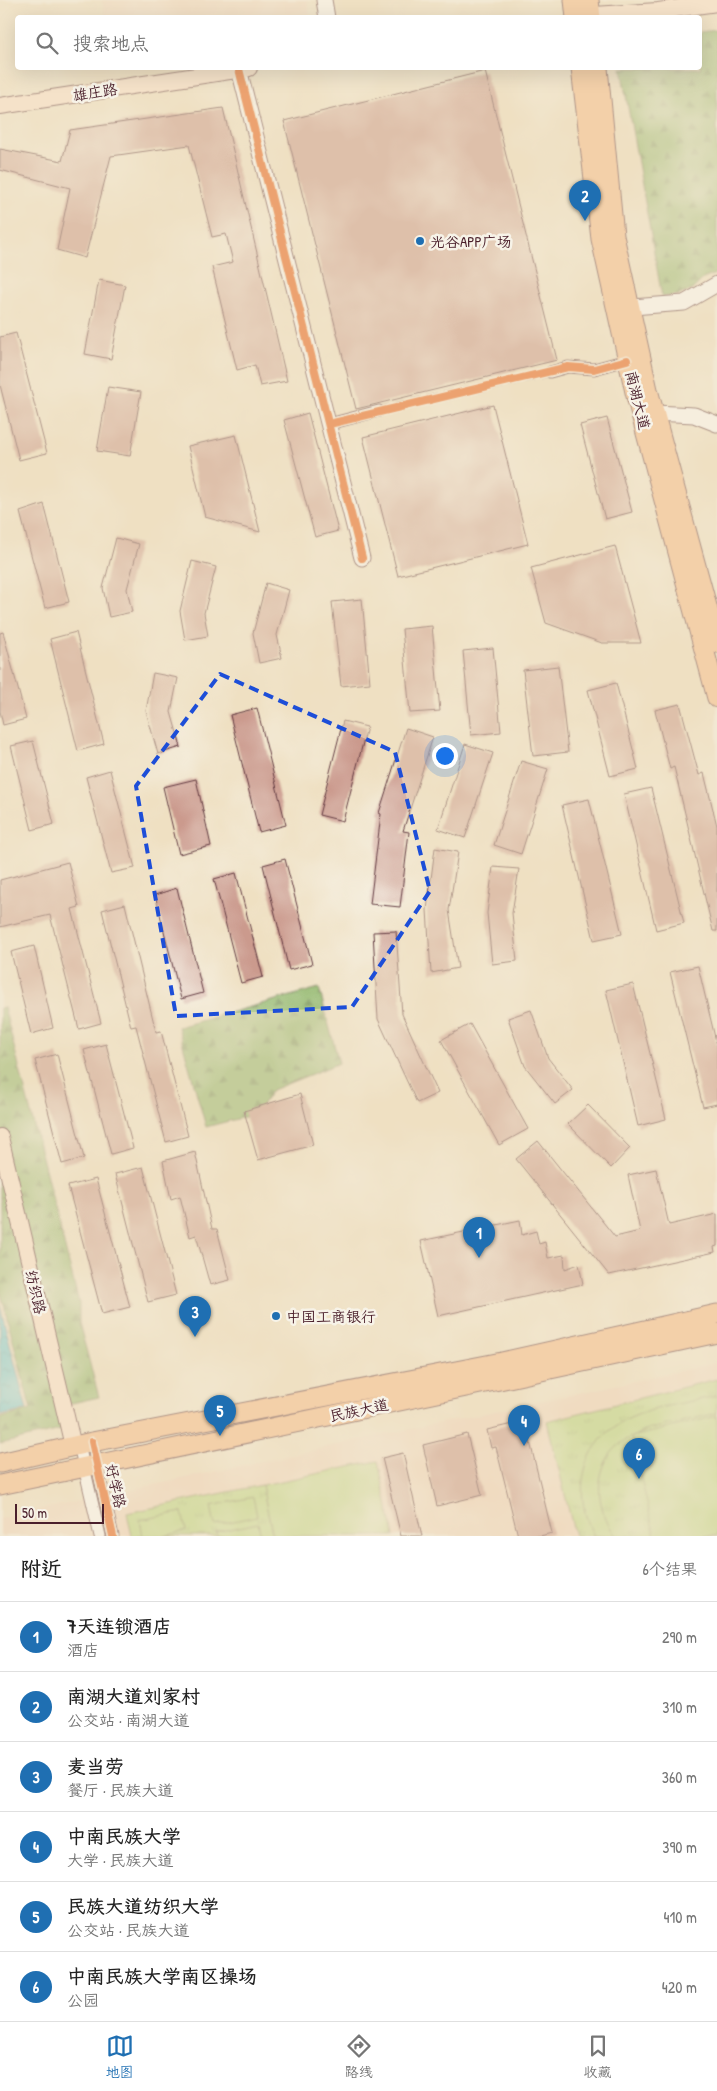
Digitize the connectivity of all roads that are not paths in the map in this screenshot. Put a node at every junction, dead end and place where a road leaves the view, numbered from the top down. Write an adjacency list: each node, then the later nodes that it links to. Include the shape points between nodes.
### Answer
1 (324, 0): 4 (street)
2 (717, 3): 3 (main road, via 658,11)
3 (581, 12)
4 (326, 15)
5 (231, 70): 9 (main road, 雄庄路)
6 (244, 70): 16 (street)
7 (581, 70): 11 (main road, 南湖大道, via 601,239)
8 (598, 70): 11 (main road, 南湖大道)
9 (0, 106)
10 (717, 284): 11 (street, via 684,303)
11 (623, 307): 12 (main road, 南湖大道); 15 (main road, 南湖大道)
12 (627, 360): 13 (street, via 594,369 568,367); 15 (main road, 南湖大道)
13 (550, 372)
14 (379, 411): 16 (street)
15 (648, 415): 17 (street, via 694,414); 19 (main road, 南湖大道); 20 (main road, 南湖大道)
16 (328, 424): 18 (street)
17 (717, 424)
18 (362, 558)
19 (717, 643)
20 (717, 698)
21 (0, 1137): 24 (main road, 纺织路)
22 (717, 1314): 24 (main road, 民族大道, via 492,1364)
23 (717, 1332): 26 (main road, 民族大道, via 504,1380)
24 (81, 1444): 25 (main road, 民族大道); 26 (street, 好学路)
25 (0, 1463)
26 (90, 1465): 27 (main road, 民族大道); 28 (street, 好学路); 29 (street, 好学路)
27 (0, 1485)
28 (100, 1536)
29 (113, 1536)

